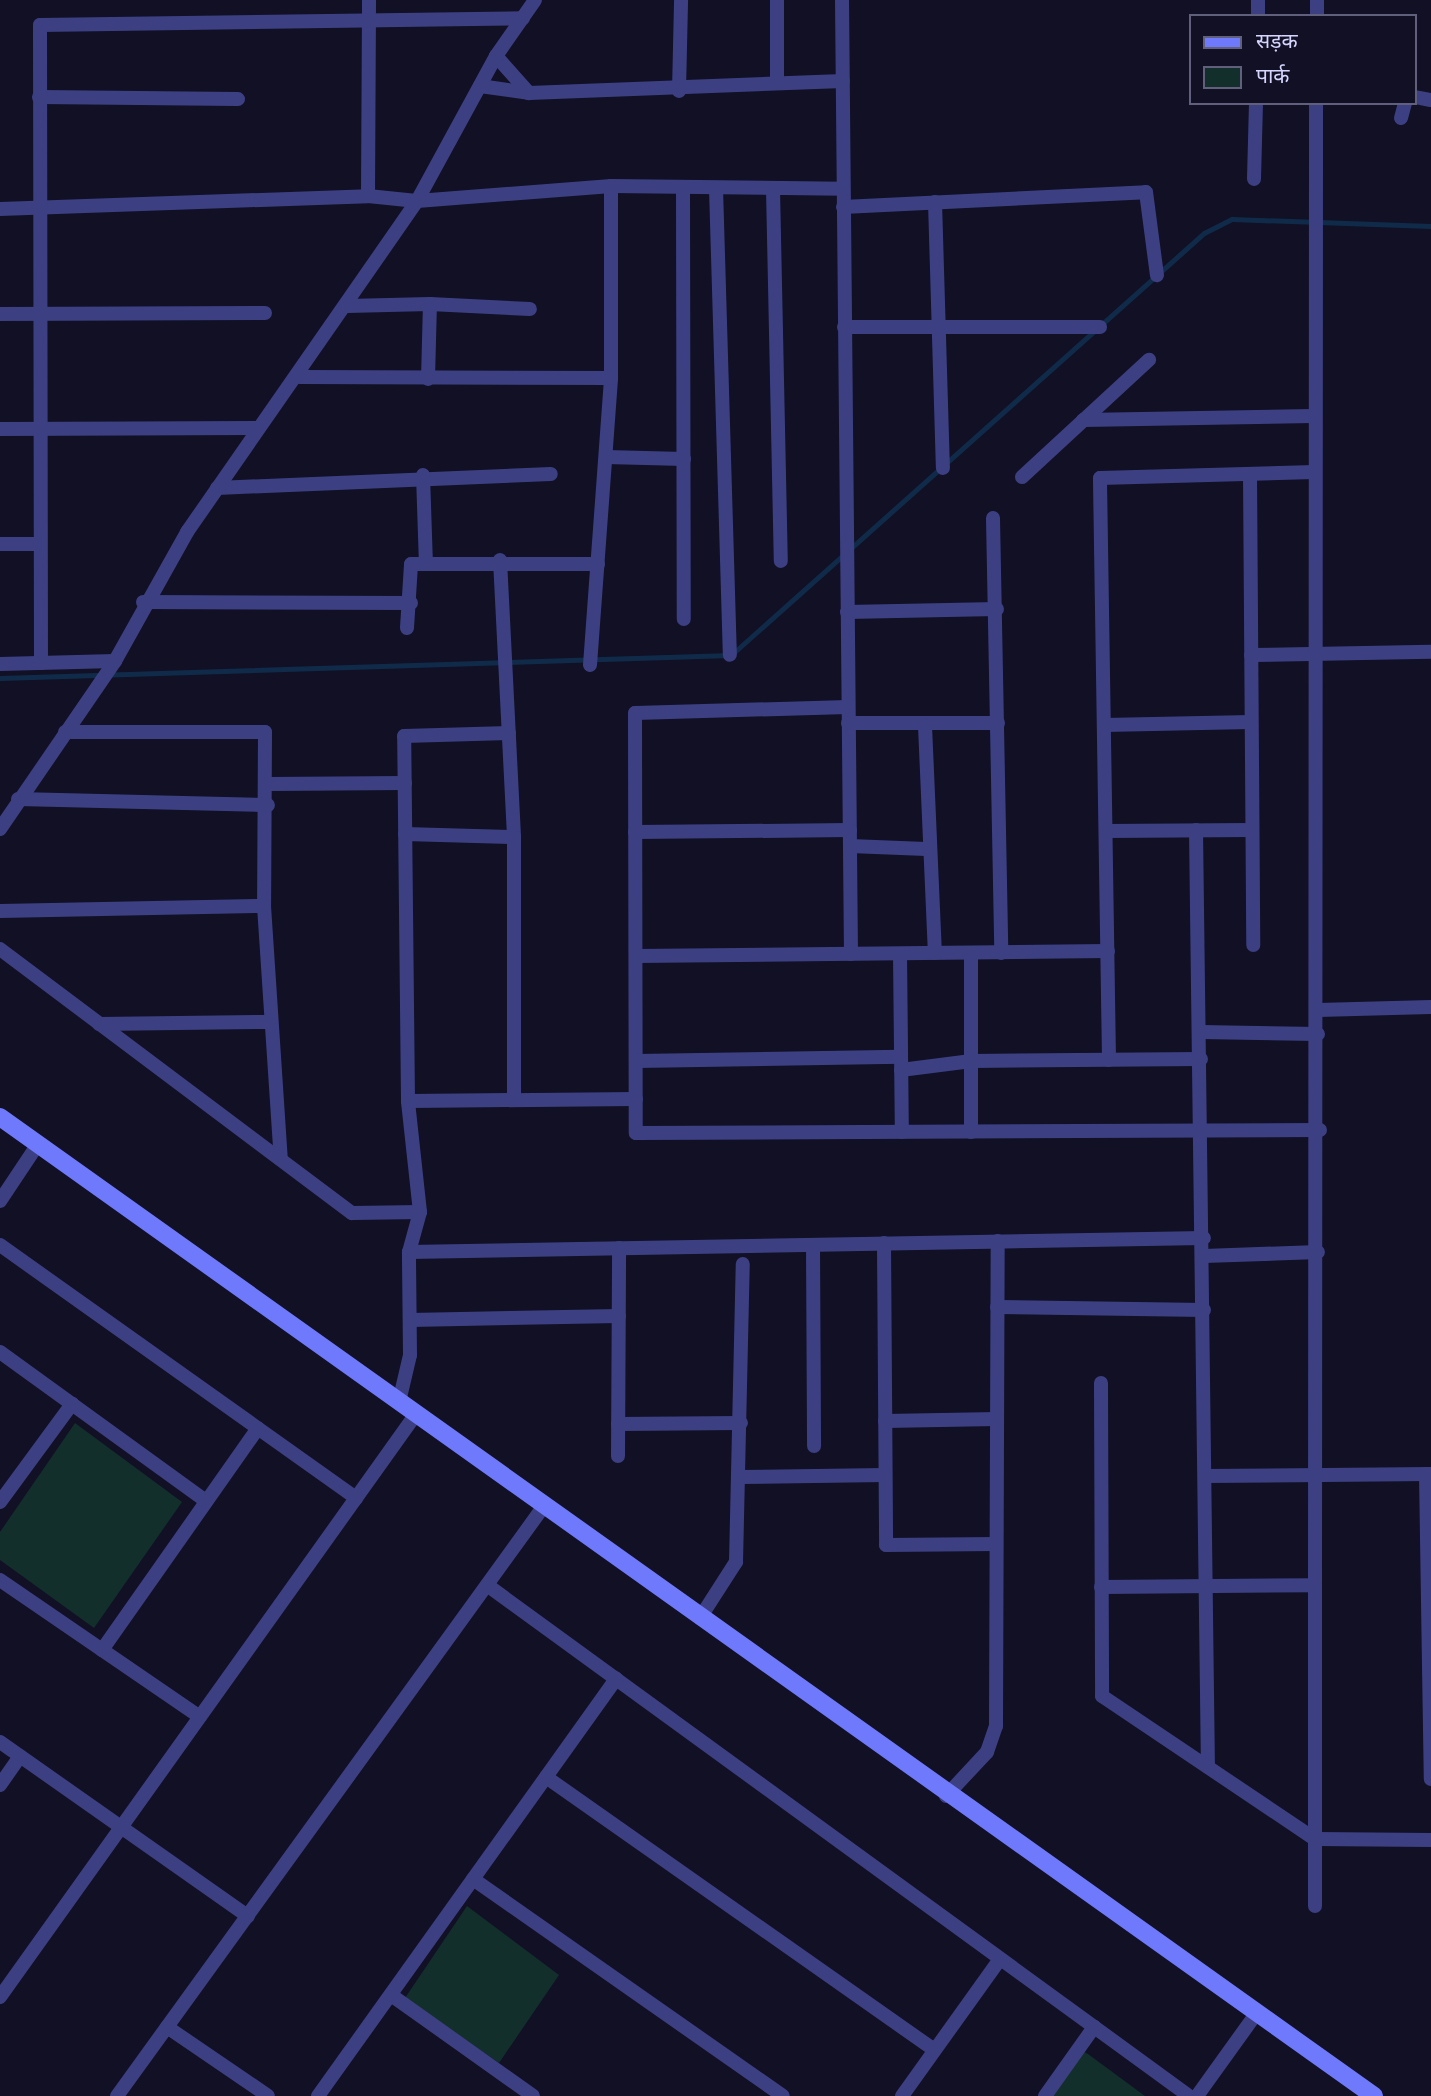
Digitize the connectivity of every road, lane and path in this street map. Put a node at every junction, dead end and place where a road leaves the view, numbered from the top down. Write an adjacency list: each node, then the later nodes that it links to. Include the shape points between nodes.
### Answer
1 (369, 0): 7 (street)
2 (536, 0): 6 (street)
3 (681, 0): 12 (street)
4 (777, 0): 9 (street)
5 (842, 0): 10 (street)
6 (523, 18): 7 (street); 8 (street)
7 (369, 20): 14 (street, via 40,25); 26 (street)
8 (496, 56): 11 (street); 13 (street)
9 (776, 80): 10 (street); 12 (street)
10 (843, 81): 25 (street)
11 (480, 86): 13 (street); 27 (street)
12 (679, 91): 13 (street)
13 (529, 93)
14 (39, 97): 15 (street); 31 (street)
15 (238, 99)
16 (1256, 105): 20 (street)
17 (1316, 105): 46 (street)
18 (1404, 105): 19 (street)
19 (1401, 118)
20 (1254, 178)
21 (611, 186): 22 (street); 27 (street); 44 (street)
22 (683, 187): 23 (street); 52 (street)
23 (716, 188): 24 (street); 75 (street)
24 (773, 189): 25 (street); 64 (street)
25 (843, 190): 29 (street)
26 (368, 196): 27 (street); 31 (street)
27 (417, 201): 34 (street)
28 (935, 202): 29 (street); 32 (street, via 1146,192); 40 (street)
29 (843, 207): 39 (street)
30 (0, 209): 31 (street)
31 (38, 211): 38 (street)
32 (1157, 275)
33 (430, 304): 34 (street); 35 (street); 45 (street)
34 (347, 306): 43 (street)
35 (530, 309)
36 (265, 313): 38 (street)
37 (0, 314): 38 (street)
38 (41, 314): 50 (street)
39 (844, 327): 40 (street); 70 (street)
40 (939, 327): 41 (street); 53 (street)
41 (1100, 327)
42 (1149, 360): 47 (street)
43 (299, 377): 45 (street); 48 (street)
44 (611, 378): 45 (street); 51 (street)
45 (428, 379)
46 (1313, 416): 47 (street); 54 (street)
47 (1083, 420): 58 (street)
48 (258, 428): 50 (street); 59 (street)
49 (0, 429): 50 (street)
50 (41, 429): 62 (street)
51 (606, 457): 52 (street); 66 (street)
52 (684, 459): 71 (street)
53 (943, 468)
54 (1314, 472): 56 (street); 74 (street)
55 (551, 474): 57 (street)
56 (1250, 474): 76 (street); 85 (street, via 1100,478)
57 (423, 475): 59 (street); 65 (street)
58 (1022, 477)
59 (217, 488): 67 (street)
60 (993, 518): 69 (street)
61 (0, 544): 62 (street)
62 (40, 544): 78 (street)
63 (500, 561): 65 (street); 66 (street); 88 (street)
64 (780, 561)
65 (426, 564): 68 (street, via 411,564)
66 (598, 564): 80 (street)
67 (143, 603): 68 (street); 77 (street)
68 (411, 603): 72 (street)
69 (996, 609): 70 (street); 84 (street)
70 (847, 612): 81 (street)
71 (684, 619)
72 (407, 628)
73 (1431, 652): 74 (street)
74 (1315, 654): 76 (street); 115 (street)
75 (730, 655)
76 (1251, 655): 82 (street)
77 (115, 661): 78 (street); 87 (street)
78 (41, 663): 79 (street)
79 (0, 664)
80 (590, 665)
81 (848, 707): 83 (street); 98 (street, via 635,713)
82 (1251, 722): 85 (street); 96 (street)
83 (848, 723): 86 (street); 94 (street)
84 (998, 723): 86 (street); 110 (street)
85 (1104, 725): 97 (street)
86 (925, 726): 102 (street)
87 (65, 732): 90 (street, via 265,732); 91 (street)
88 (509, 733): 89 (street, via 404,736); 100 (street)
89 (405, 783): 90 (street); 99 (street)
90 (268, 784): 92 (street)
91 (18, 799): 92 (street); 93 (street)
92 (268, 805): 103 (street)
93 (0, 829)
94 (849, 830): 98 (street); 101 (street)
95 (1196, 830): 96 (street); 97 (street); 118 (street)
96 (1252, 830): 105 (street)
97 (1106, 831): 107 (street)
98 (635, 832): 113 (street)
99 (405, 834): 100 (street); 127 (street)
100 (514, 838): 126 (street)
101 (850, 846): 102 (street); 111 (street)
102 (926, 849): 108 (street)
103 (264, 906): 104 (street); 116 (street)
104 (0, 911)
105 (1253, 945)
106 (0, 949): 117 (street)
107 (1108, 951): 110 (street); 120 (street)
108 (934, 953): 109 (street); 112 (street)
109 (971, 953): 110 (street); 123 (street)
110 (1001, 953)
111 (851, 954): 112 (street); 113 (street)
112 (900, 954): 124 (street)
113 (636, 956): 122 (street)
114 (1431, 1007): 115 (street)
115 (1318, 1010): 119 (street)
116 (269, 1022): 117 (street); 134 (street)
117 (99, 1024): 134 (street)
118 (1201, 1032): 119 (street); 121 (street)
119 (1318, 1034): 129 (street)
120 (1109, 1059): 121 (street); 123 (street)
121 (1201, 1059): 130 (street)
122 (636, 1061): 124 (street); 125 (street)
123 (971, 1061): 124 (street); 132 (street)
124 (901, 1063): 131 (street)
125 (636, 1099): 126 (street); 131 (street, via 636,1133)
126 (514, 1100): 127 (street)
127 (408, 1101): 136 (street)
128 (0, 1117): 133 (street)
129 (1320, 1130): 130 (street); 144 (street)
130 (1203, 1131): 132 (street); 137 (street)
131 (902, 1132): 132 (street)
132 (971, 1132)
133 (38, 1144): 135 (street); 153 (street)
134 (281, 1159): 136 (street, via 352,1213)
135 (0, 1201)
136 (421, 1212): 143 (street)
137 (1204, 1238): 138 (street); 145 (street)
138 (998, 1241): 139 (street); 147 (street)
139 (884, 1243): 141 (street); 157 (street)
140 (0, 1245): 160 (street)
141 (813, 1245): 142 (street); 161 (street)
142 (619, 1248): 143 (street); 149 (street)
143 (409, 1252): 150 (street)
144 (1318, 1252): 145 (street); 165 (street)
145 (1204, 1256): 148 (street)
146 (743, 1264): 158 (street)
147 (997, 1307): 148 (street); 156 (street)
148 (1204, 1310): 166 (street)
149 (619, 1316): 150 (street); 159 (street)
150 (410, 1320): 153 (street, via 410,1355)
151 (0, 1352): 154 (street)
152 (1101, 1383): 177 (street)
153 (399, 1402): 155 (street)
154 (72, 1404): 169 (street); 170 (street)
155 (416, 1414): 168 (street); 171 (street)
156 (997, 1419): 157 (street); 172 (street)
157 (885, 1421): 164 (street)
158 (741, 1423): 159 (street); 167 (street)
159 (618, 1424): 162 (street)
160 (258, 1428): 168 (street); 169 (street)
161 (814, 1446)
162 (618, 1456)
163 (1429, 1474): 165 (street); 186 (street)
164 (885, 1475): 167 (street); 172 (street, via 886,1545)
165 (1315, 1475): 166 (street); 175 (street)
166 (1206, 1476): 176 (street)
167 (739, 1477): 178 (street, via 736,1562)
168 (356, 1498): 181 (street)
169 (206, 1501): 179 (street)
170 (0, 1502)
171 (544, 1506): 174 (street); 178 (street)
172 (996, 1544): 188 (street, via 996,1726 987,1752)
173 (0, 1580): 179 (street)
174 (487, 1585): 180 (street); 194 (street)
175 (1315, 1585): 176 (street); 190 (street)
176 (1207, 1586): 177 (street); 184 (street)
177 (1101, 1587): 184 (street, via 1102,1696)
178 (700, 1618): 188 (street)
179 (102, 1650): 181 (street)
180 (616, 1679): 185 (street); 195 (street)
181 (200, 1717): 189 (street)
182 (0, 1742): 183 (street)
183 (20, 1756): 187 (street); 189 (street)
184 (1208, 1767): 190 (street)
185 (546, 1777): 192 (street); 201 (street)
186 (1431, 1779)
187 (0, 1784)
188 (946, 1796): 198 (street)
189 (121, 1827): 194 (street); 197 (street)
190 (1315, 1839): 191 (street); 193 (street)
191 (1431, 1840)
192 (473, 1879): 196 (street); 206 (street)
193 (1315, 1906)
194 (248, 1916): 199 (street)
195 (1000, 1959): 200 (street); 201 (street)
196 (391, 1995): 204 (street); 205 (street)
197 (0, 1997)
198 (1256, 2014): 210 (street); 211 (street)
199 (167, 2026): 202 (street); 203 (street)
200 (1094, 2027): 208 (street); 209 (street)
201 (934, 2050): 207 (street)
202 (117, 2096)
203 (268, 2096)
204 (318, 2096)
205 (533, 2096)
206 (783, 2096)
207 (902, 2096)
208 (1045, 2096)
209 (1189, 2096)
210 (1197, 2096)
211 (1374, 2096)

